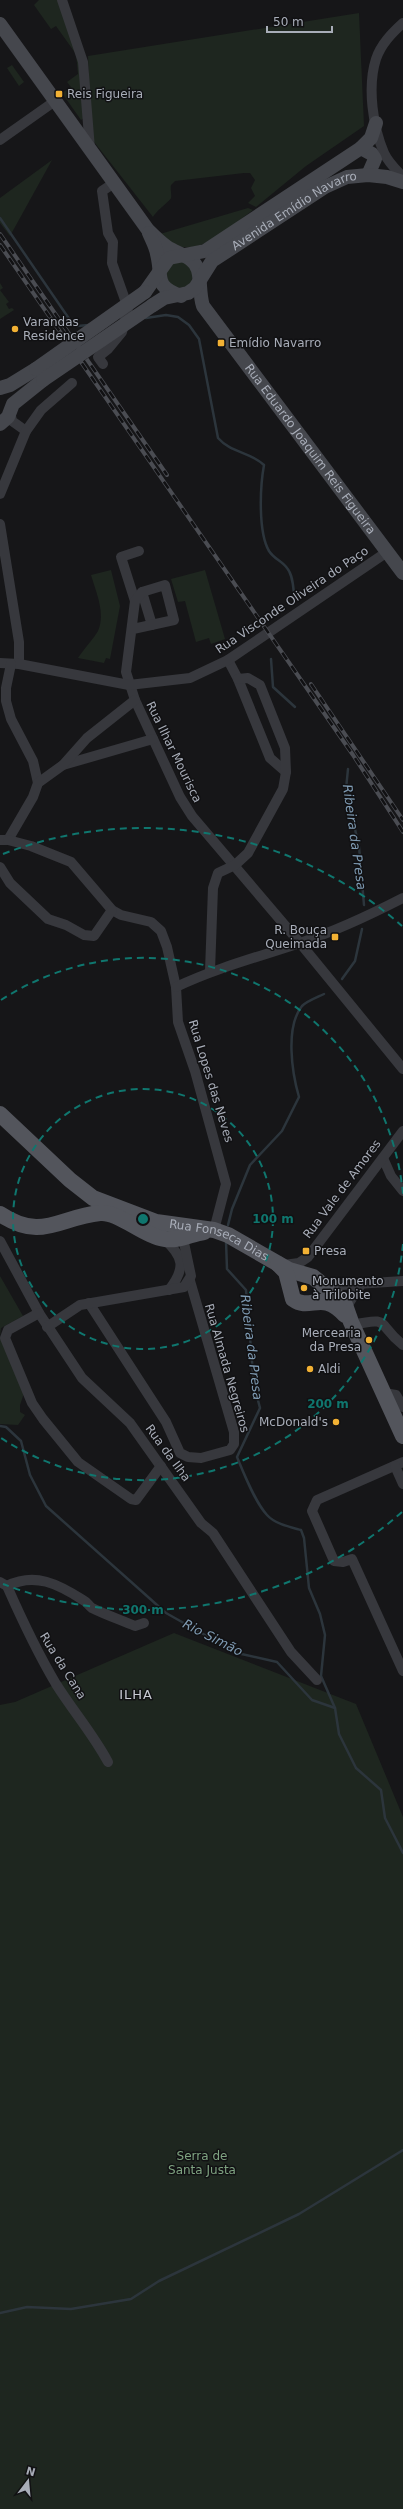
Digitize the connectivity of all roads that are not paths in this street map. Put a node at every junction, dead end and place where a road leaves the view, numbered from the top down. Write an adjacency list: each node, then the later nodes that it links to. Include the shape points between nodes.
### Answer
1 (62, 0): 8 (street, via 83,62)
2 (403, 23): 5 (street, via 388,37 376,59 371,89)
3 (1, 29): 4 (main road)
4 (55, 101): 6 (street); 8 (main road)
5 (376, 123): 7 (main road, Avenida Emídio Navarro, via 371,138); 10 (street, via 384,152 391,165)
6 (0, 140)
7 (361, 148): 9 (main road, via 372,154 375,159); 14 (main road, Avenida Emídio Navarro, via 205,252)
8 (90, 150): 12 (main road)
9 (368, 175): 11 (main road, Avenida Emídio Navarro, via 387,176); 16 (main road, Avenida Emídio Navarro, via 347,177 325,187 212,261)
10 (403, 177)
11 (403, 182)
12 (114, 183): 13 (main road); 19 (street, bridge, via 102,191 108,233 113,242 112,263 126,298 128,314 122,332 98,357)
13 (148, 230): 14 (main road, via 167,247); 15 (main road, via 157,253)
14 (184, 256): 15 (main road, via 169,258); 16 (main road, via 196,265)
15 (160, 270): 17 (main road, via 163,287); 20 (main road, bridge, via 145,292)
16 (198, 279): 17 (main road, via 195,288); 18 (main road, Rua Eduardo Joaquim Reis Figueira)
17 (178, 295): 18 (main road, Rua Eduardo Joaquim Reis Figueira); 20 (main road, bridge, via 164,298)
18 (203, 306): 28 (main road, Rua Eduardo Joaquim Reis Figueira)
19 (103, 364)
20 (40, 374): 22 (main road); 23 (main road, via 13,404)
21 (72, 383): 24 (street)
22 (0, 389): 23 (main road, via 8,398)
23 (4, 419): 24 (street)
24 (22, 428): 25 (street)
25 (0, 494)
26 (0, 524): 36 (street, via 19,642)
27 (139, 551): 31 (street, via 121,557)
28 (387, 552): 29 (main road, Rua Eduardo Joaquim Reis Figueira); 34 (street, Rua Visconde Oliveira do Paço)
29 (403, 573)
30 (142, 592): 31 (street); 32 (street); 32 (street, via 165,585 174,620)
31 (135, 601): 33 (street, Rua Ilhar Mourisca)
32 (152, 625): 33 (street)
33 (132, 629): 38 (street, Rua Ilhar Mourisca, via 126,672)
34 (228, 660): 37 (street); 38 (street, Rua Visconde Oliveira do Paço, via 190,678)
35 (0, 663): 36 (street, Rua Visconde Oliveira do Paço)
36 (15, 664): 38 (street, Rua Visconde Oliveira do Paço); 43 (street, via 6,688 6,701 11,719 33,761)
37 (238, 679): 42 (street, via 270,758); 42 (street, via 248,678 260,685 285,748)
38 (129, 685): 39 (street, Rua Ilhar Mourisca)
39 (135, 700): 40 (street, Rua Ilhar Mourisca); 41 (street, via 86,738)
40 (153, 739): 41 (street); 45 (street, Rua Ilhar Mourisca, via 180,797 192,816)
41 (64, 766): 43 (street)
42 (286, 772): 45 (street, via 283,789 248,853)
43 (38, 783): 44 (street, via 33,797)
44 (4, 840): 48 (street, Rua Lopes das Neves, via 31,846 71,862)
45 (235, 865): 49 (street, Rua Ilhar Mourisca); 50 (street, via 218,873 213,888)
46 (0, 867): 48 (street, via 10,883 48,919 84,935 94,936)
47 (403, 898): 49 (street, via 366,917)
48 (112, 910): 51 (street, Rua Lopes das Neves, via 121,915 151,922 161,931)
49 (300, 943): 50 (street); 52 (street, Rua Ilhar Mourisca)
50 (210, 971): 51 (street)
51 (176, 986): 60 (street, Rua Lopes das Neves, via 178,1022 195,1071 226,1184)
52 (403, 1069)
53 (0, 1114): 57 (main road, via 70,1180)
54 (403, 1131): 55 (street, Rua Vale de Amores)
55 (383, 1158): 56 (street, via 391,1176); 65 (street, Rua Vale de Amores)
56 (403, 1191)
57 (104, 1207): 58 (main road, via 45,1228 20,1225); 59 (main road, Rua Fonseca Dias); 62 (main road)
58 (0, 1214)
59 (156, 1222): 60 (main road, Rua Fonseca Dias); 61 (main road, via 176,1230)
60 (214, 1230): 61 (main road); 64 (main road, Rua Fonseca Dias, via 228,1235)
61 (183, 1238): 62 (main road); 66 (street, via 191,1270)
62 (164, 1239): 68 (street, via 175,1250 181,1267 178,1278)
63 (0, 1241): 71 (street, Rua da Ilha)
64 (278, 1264): 65 (main road, Rua Fonseca Dias, via 286,1272); 65 (street, via 293,1265)
65 (308, 1279): 70 (street); 70 (main road, via 335,1305)
66 (190, 1281): 68 (street, via 184,1287); 69 (street, Rua Almada Negreiros, via 234,1432 234,1444 230,1450 201,1458 188,1457 180,1453 166,1422)
67 (403, 1281): 70 (street, via 360,1286)
68 (169, 1290): 69 (street)
69 (89, 1303): 72 (street, via 80,1305)
70 (349, 1307): 73 (street, via 381,1322); 74 (main road)
71 (39, 1313): 72 (street, Rua da Ilha); 78 (street, via 8,1330 5,1338 32,1404 43,1419 78,1462 130,1499 136,1500)
72 (48, 1327): 78 (street, Rua da Ilha, via 82,1378 130,1423)
73 (403, 1345)
74 (384, 1393): 75 (street, via 396,1395); 76 (main road)
75 (403, 1407)
76 (403, 1436)
77 (399, 1464): 79 (street); 82 (street, via 317,1500 312,1511 334,1561 352,1560)
78 (161, 1466): 83 (street, Rua da Ilha, via 201,1523 213,1534 291,1652)
79 (403, 1482)
80 (3, 1584): 81 (street, via 36,1578 56,1584 91,1607 135,1626); 84 (street, Rua da Cana, via 30,1640)
81 (144, 1623)
82 (403, 1671)
83 (317, 1680)
84 (108, 1762)

